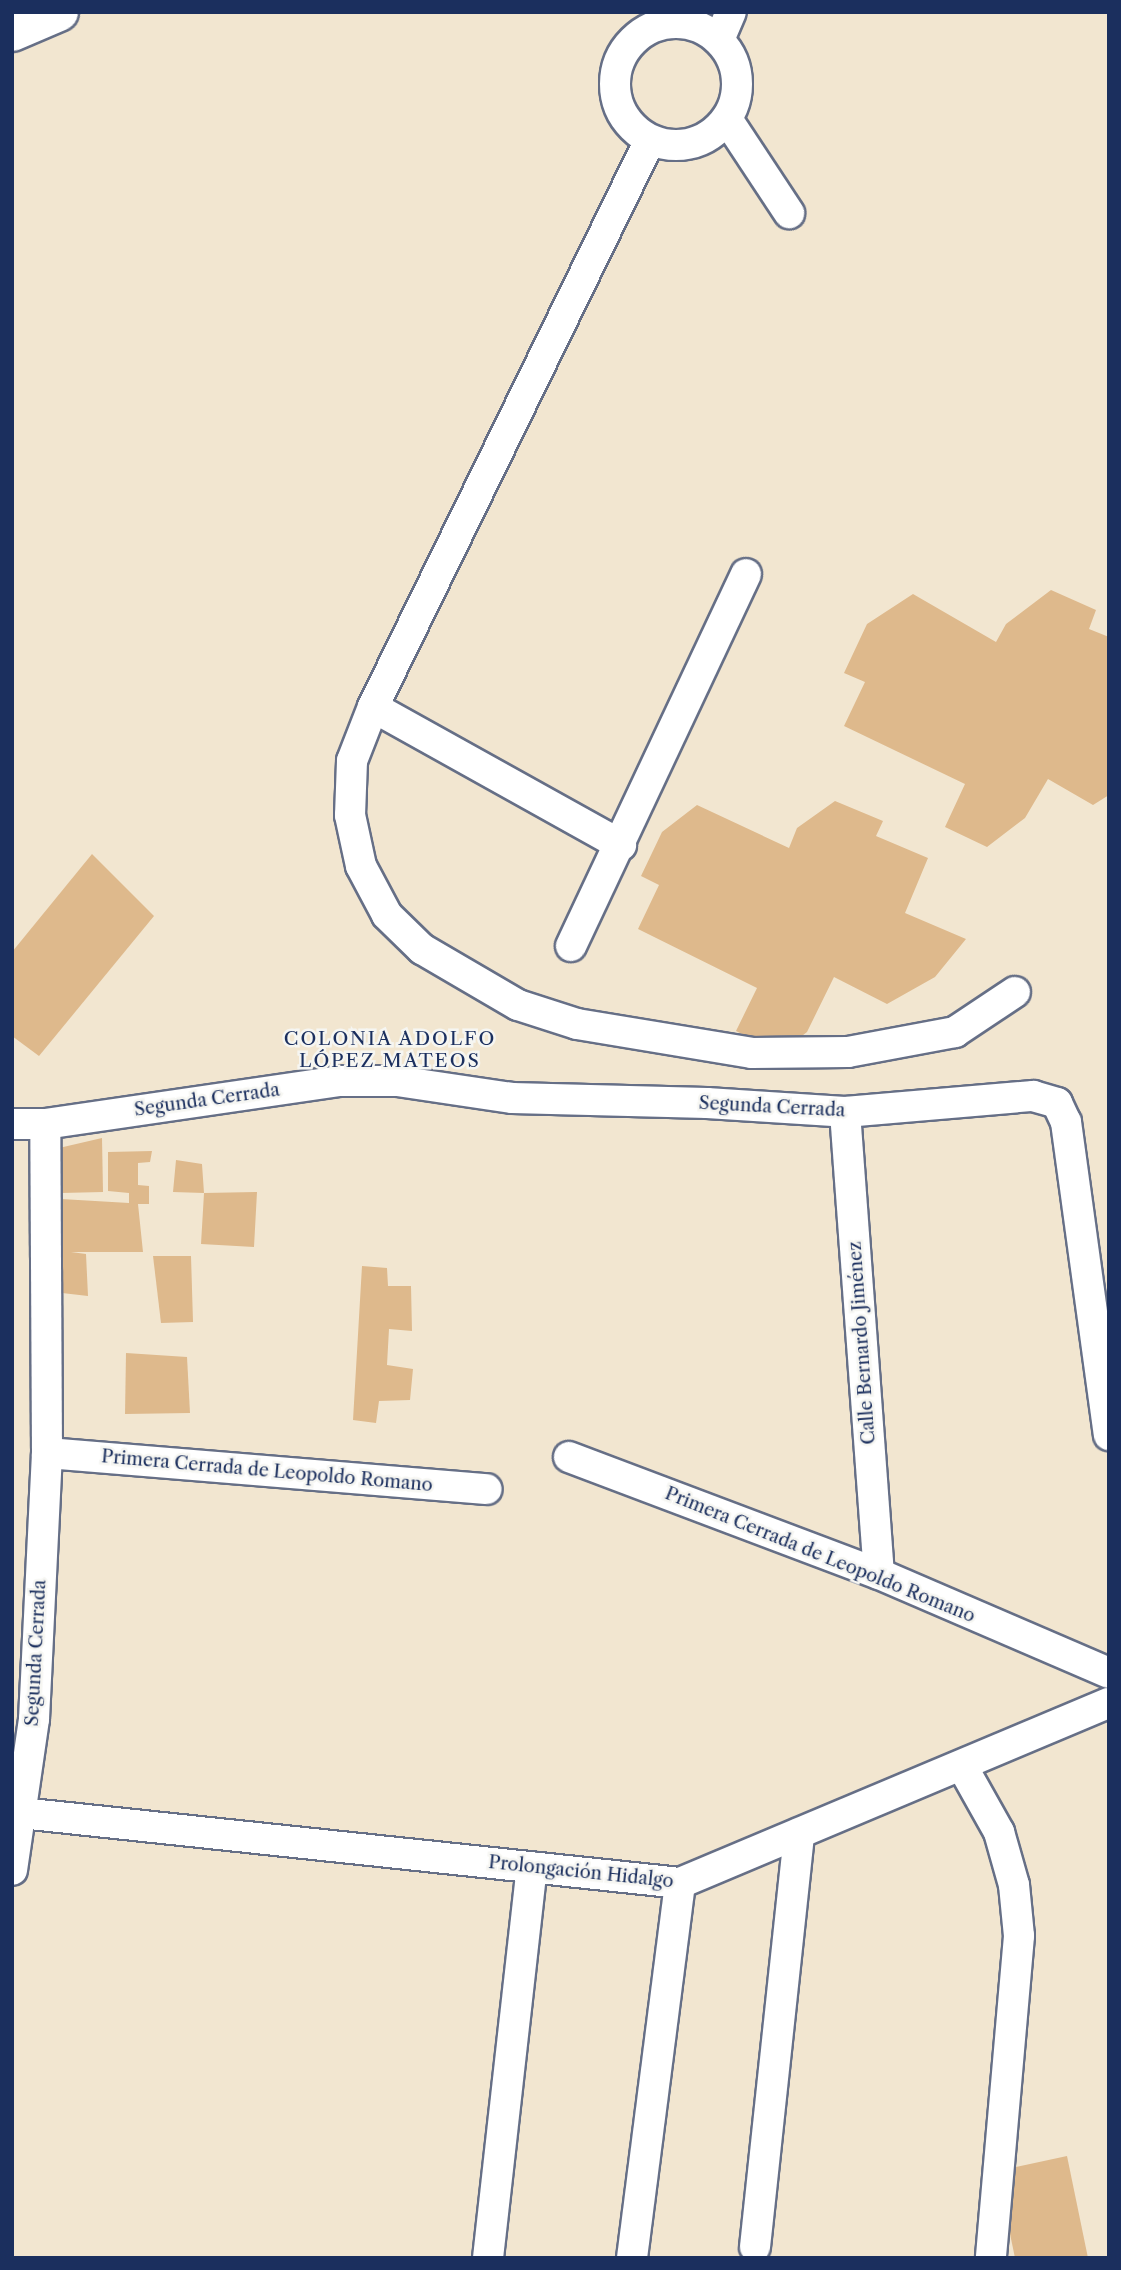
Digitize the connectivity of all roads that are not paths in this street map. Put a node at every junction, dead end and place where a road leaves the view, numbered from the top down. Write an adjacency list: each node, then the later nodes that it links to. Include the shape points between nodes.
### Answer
1 (59, 12): 3 (main road)
2 (731, 12): 4 (street)
3 (12, 32)
4 (719, 40): 5 (street, via 734,64 737,93); 6 (street, via 692,25 662,24 635,38 618,63 615,92 626,121)
5 (727, 119): 6 (street, via 705,139 678,146); 7 (street)
6 (650, 140): 9 (street)
7 (789, 213)
8 (746, 574): 10 (street)
9 (373, 707): 10 (street); 12 (street, via 352,761 350,815 361,866 387,915 422,949 518,1005 576,1024 752,1053 848,1052 955,1032)
10 (621, 845): 11 (street)
11 (570, 946)
12 (1015, 992)
13 (845, 1112): 15 (street, Segunda Cerrada, via 512,1098 397,1081 340,1081); 16 (street, Segunda Cerrada, via 1033,1096 1057,1102 1066,1122); 20 (street, Calle Bernardo Jiménez)
14 (12, 1124): 15 (street)
15 (45, 1124): 17 (street, Segunda Cerrada)
16 (1109, 1436)
17 (47, 1453): 19 (street, Primera Cerrada de Leopoldo Romano); 23 (street, Segunda Cerrada)
18 (569, 1457): 20 (street, Primera Cerrada de Leopoldo Romano)
19 (487, 1489)
20 (879, 1574): 21 (street, Primera Cerrada de Leopoldo Romano)
21 (1109, 1673)
22 (1109, 1703): 24 (street, Prolongación Hidalgo)
23 (23, 1719): 25 (street, Segunda Cerrada)
24 (962, 1766): 26 (street, Prolongación Hidalgo); 33 (street, via 999,1832 1014,1885 1019,1937)
25 (21, 1813): 27 (street, Prolongación Hidalgo); 28 (street, Segunda Cerrada)
26 (799, 1833): 29 (street, Prolongación Hidalgo); 30 (street)
27 (532, 1867): 29 (street, Prolongación Hidalgo); 31 (street)
28 (12, 1870)
29 (680, 1883): 32 (street)
30 (755, 2248)
31 (488, 2258)
32 (632, 2258)
33 (991, 2258)

